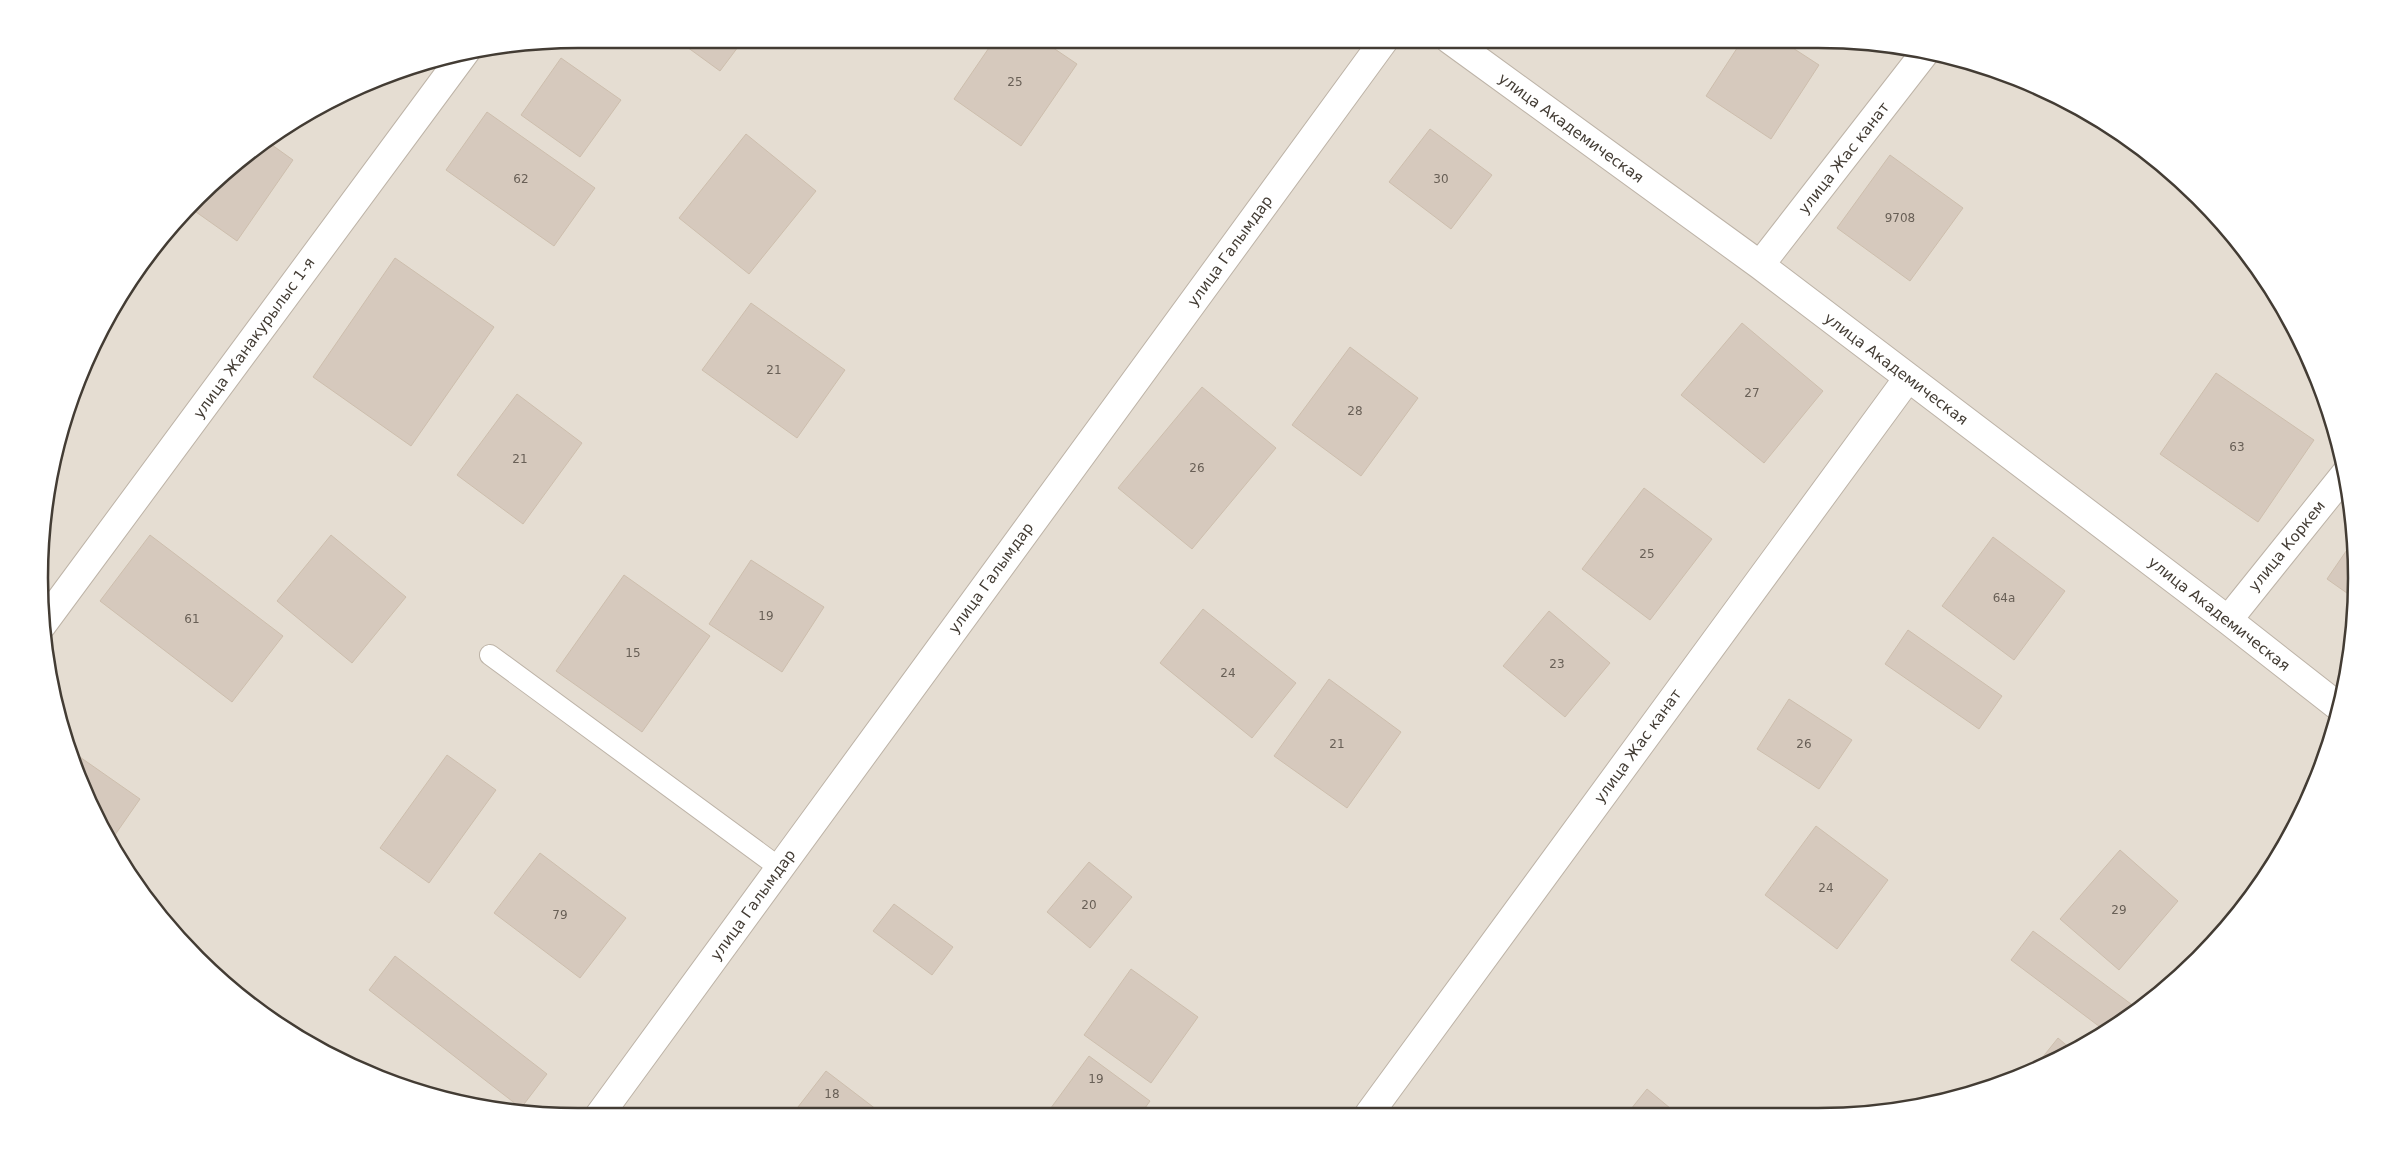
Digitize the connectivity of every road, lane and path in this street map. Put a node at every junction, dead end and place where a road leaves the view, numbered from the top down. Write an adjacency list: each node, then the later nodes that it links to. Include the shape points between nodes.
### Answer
1 (1378, 48): 12 (street, улица Галымдар)
2 (1461, 48): 5 (street, улица Академическая)
3 (1921, 58): 5 (street, улица Жас канат)
4 (458, 62): 8 (street, улица Жанакурылыс 1-я)
5 (1760, 265): 6 (street, улица Академическая)
6 (1908, 378): 9 (street, улица Академическая); 14 (street, улица Жас канат)
7 (2338, 482): 9 (street, улица Коркем)
8 (49, 615)
9 (2228, 620): 11 (street, улица Академическая)
10 (490, 655): 12 (lane)
11 (2332, 702)
12 (780, 868): 13 (street, улица Галымдар)
13 (605, 1108)
14 (1373, 1108)

